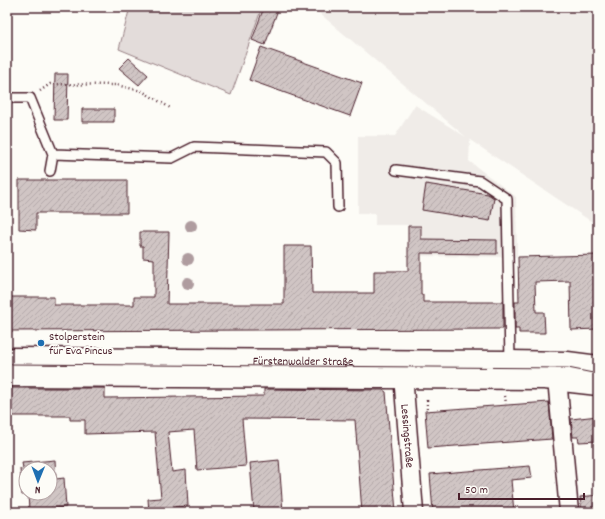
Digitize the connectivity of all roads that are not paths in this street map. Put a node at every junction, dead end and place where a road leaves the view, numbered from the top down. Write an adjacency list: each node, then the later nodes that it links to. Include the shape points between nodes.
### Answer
1 (7, 98): 2 (lane, via 30,98)
2 (53, 154): 4 (lane); 5 (lane, via 172,158 194,147 326,152 337,163)
3 (396, 170): 7 (lane, via 480,181 507,199)
4 (50, 171)
5 (338, 207)
6 (7, 359): 9 (street, Fürstenwalder Straße)
7 (510, 362): 8 (street, Fürstenwalder Straße, via 567,363); 9 (street, Fürstenwalder Straße)
8 (598, 367)
9 (403, 368): 10 (street, Fürstenwalder Straße); 11 (street, Fürstenwalder Straße); 13 (street, Lessingstraße)
10 (7, 375)
11 (557, 378): 12 (street, Fürstenwalder Straße); 14 (street)
12 (598, 384)
13 (414, 512)
14 (569, 512)

